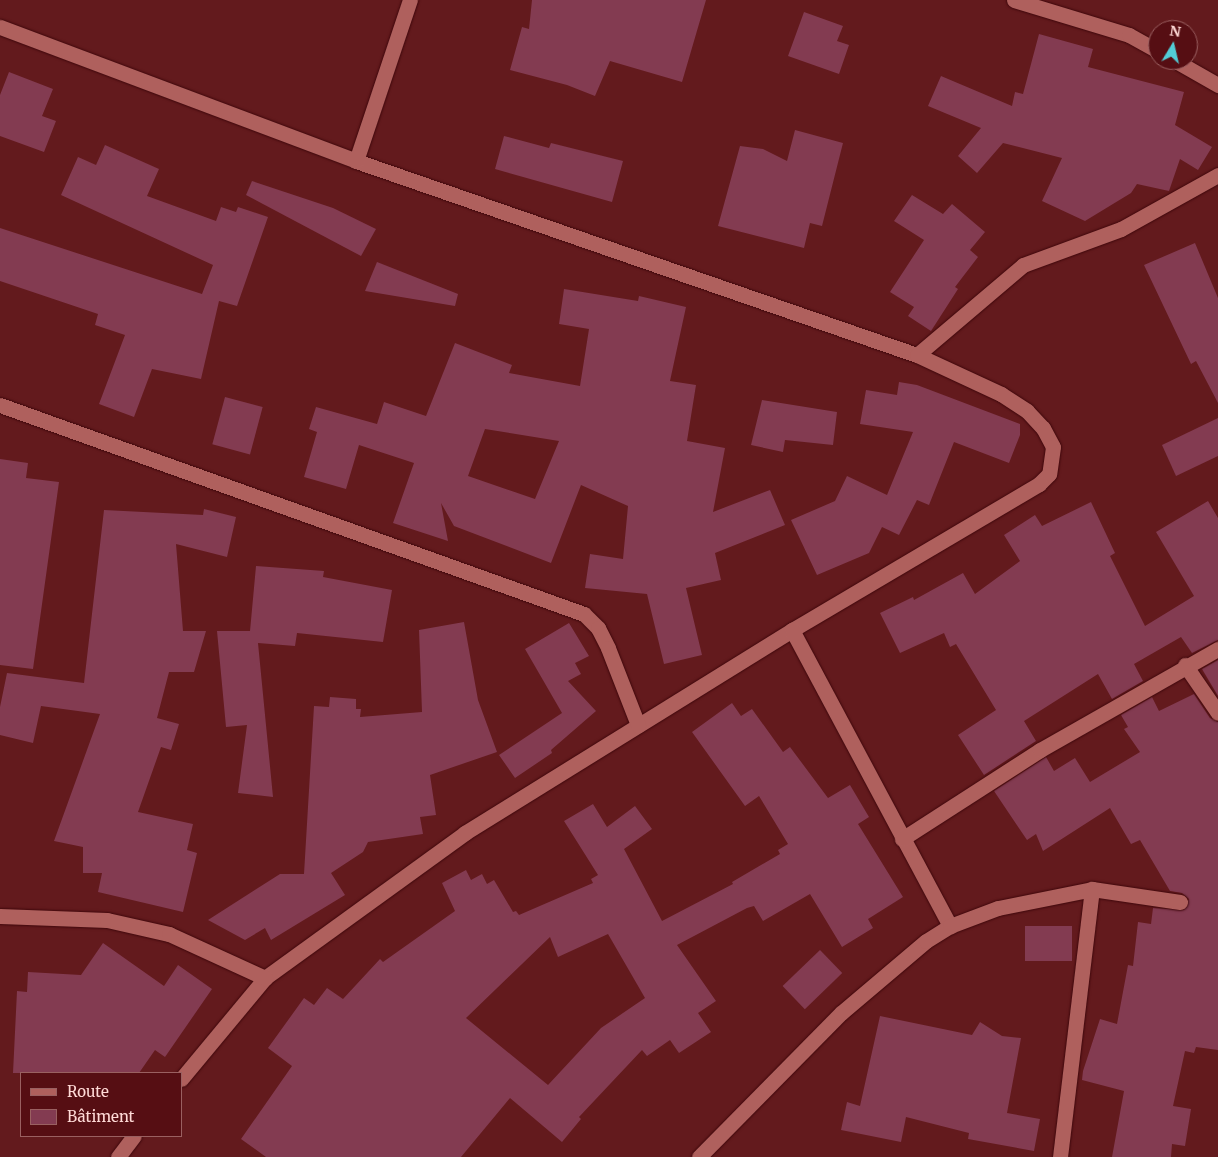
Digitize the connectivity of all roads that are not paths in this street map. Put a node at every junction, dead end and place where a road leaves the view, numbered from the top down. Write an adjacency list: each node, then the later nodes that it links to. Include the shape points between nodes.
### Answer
1 (410, 0): 7 (street)
2 (1014, 0): 4 (street, via 1129,35)
3 (0, 27): 7 (street)
4 (1148, 45)
5 (1192, 70): 6 (street)
6 (1218, 85)
7 (356, 162): 9 (street)
8 (1218, 175): 9 (street, via 1121,229 1023,265)
9 (917, 355): 11 (street, via 1001,394 1027,411 1043,428 1053,447 1049,474 1039,484)
10 (0, 405): 15 (street, via 584,614 598,628 608,648)
11 (792, 630): 15 (street); 16 (street)
12 (1218, 649): 13 (street)
13 (1185, 665): 14 (street); 16 (street, via 1040,750)
14 (1218, 713)
15 (638, 725): 21 (street, via 465,833)
16 (902, 839): 20 (street)
17 (1092, 889): 18 (street); 20 (street, via 998,908); 26 (street)
18 (1180, 902)
19 (0, 916): 21 (street, via 107,920 169,934)
20 (950, 926): 25 (street, via 841,1013)
21 (265, 978): 22 (street)
22 (182, 1078)
23 (133, 1137): 24 (street)
24 (118, 1157)
25 (700, 1157)
26 (1060, 1157)

